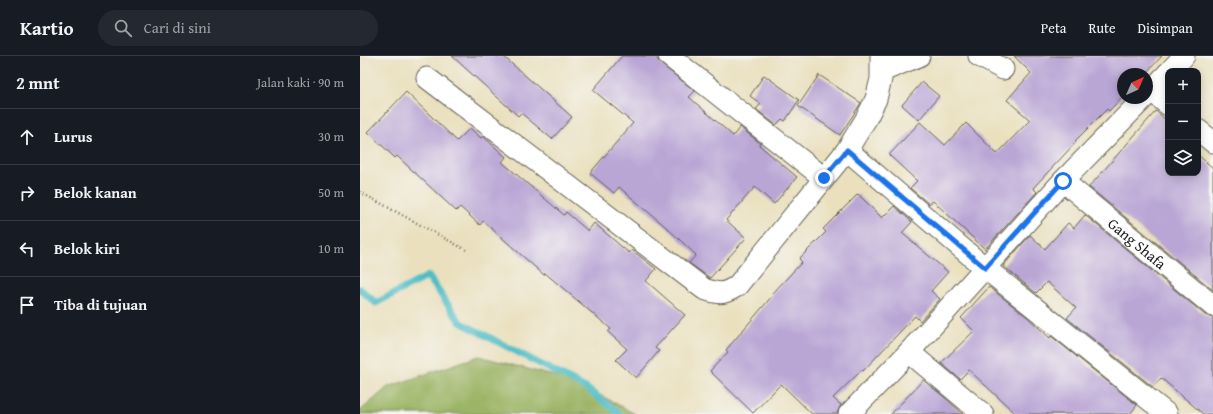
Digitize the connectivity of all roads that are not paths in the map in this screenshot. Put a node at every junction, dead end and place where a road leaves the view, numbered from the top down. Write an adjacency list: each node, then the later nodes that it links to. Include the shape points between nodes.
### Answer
1 (669, 56): 17 (street)
2 (919, 56): 5 (street)
3 (979, 56): 7 (street)
4 (1184, 56): 6 (street)
5 (881, 63): 16 (street, via 882,79 876,99)
6 (1173, 68)
7 (1004, 69)
8 (1165, 76): 10 (street)
9 (427, 78): 17 (street, via 704,289 718,294 728,292 737,286)
10 (1153, 88)
11 (1153, 97): 13 (street)
12 (1137, 104): 18 (street)
13 (1166, 104)
14 (1201, 132): 15 (street)
15 (1213, 142)
16 (847, 150): 17 (street); 19 (street)
17 (824, 178)
18 (1063, 181): 19 (street); 20 (street, Gang Shafa)
19 (985, 268): 21 (street); 24 (street)
20 (1213, 306)
21 (909, 352): 22 (street); 23 (street)
22 (849, 414)
23 (983, 414)
24 (1167, 414)

